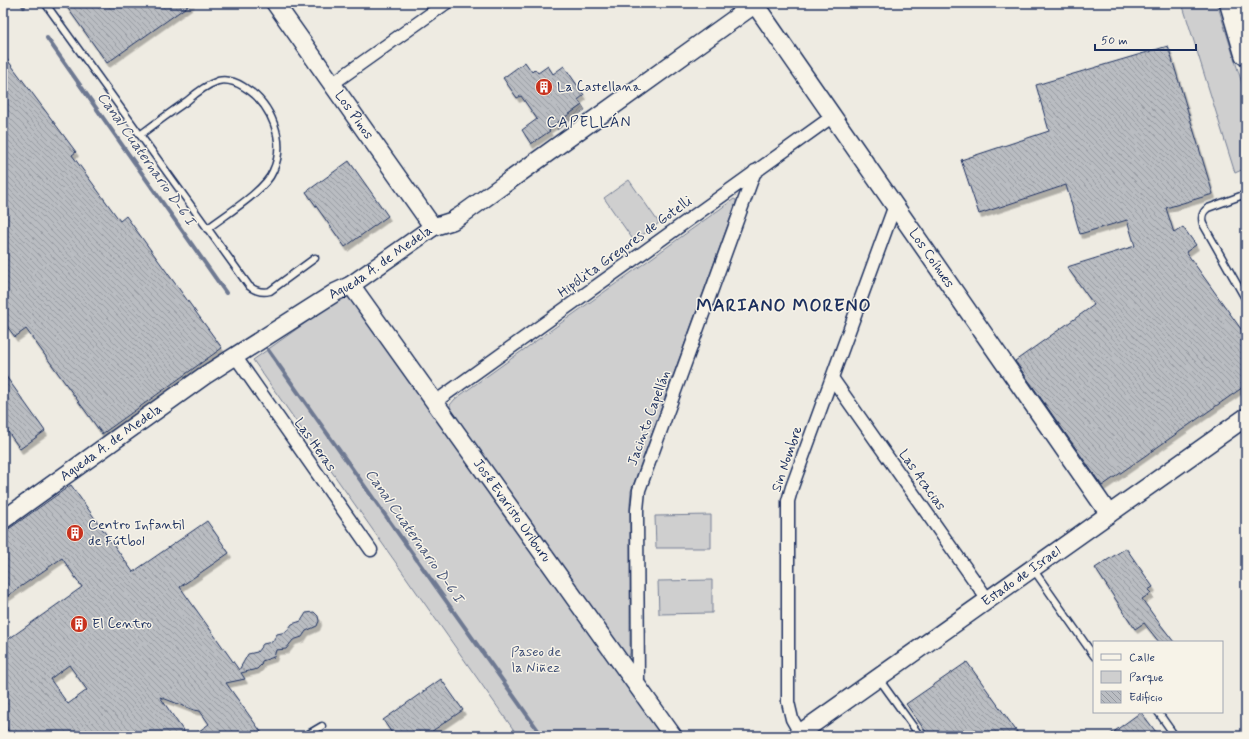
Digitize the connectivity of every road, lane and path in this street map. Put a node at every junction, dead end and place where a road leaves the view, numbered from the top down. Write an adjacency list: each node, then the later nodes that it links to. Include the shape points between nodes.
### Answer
1 (45, 3): 9 (lane)
2 (275, 3): 7 (street, Los Pinos)
3 (446, 3): 7 (street)
4 (1231, 3): 6 (highway)
5 (755, 4): 8 (street, Los Coíhues); 13 (street, Agueda A. de Medela, via 460,216)
6 (1246, 54)
7 (332, 84): 13 (street, Los Pinos)
8 (832, 116): 10 (street, Hipólita Gregores de Gotelli); 12 (street, Los Coíhues)
9 (140, 135): 14 (lane); 14 (lane, via 204,88 219,81 237,83 261,101 272,120 278,141 274,171 258,191)
10 (756, 171): 20 (street, Hipólita Gregores de Gotelli); 29 (street, Jacinto Capellán, via 639,490)
11 (1246, 194): 17 (lane, via 1208,208 1202,216 1203,224)
12 (895, 205): 19 (street, Sin Nombre); 22 (street, Los Coíhues)
13 (433, 227): 16 (street, Agueda A. de Medela)
14 (207, 228): 15 (lane, via 246,282 256,291 265,292 273,289)
15 (316, 258)
16 (351, 285): 18 (street, Agueda A. de Medela); 20 (street, José Evaristo Uriburu)
17 (1246, 300)
18 (235, 356): 23 (street, Agueda A. de Medela); 24 (street, Las Heras)
19 (832, 378): 26 (street, Las Acacias); 32 (street, Sin Nombre, via 792,487 788,507 788,702)
20 (435, 402): 29 (street, José Evaristo Uriburu)
21 (1246, 417): 22 (street, Estado de Israel)
22 (1109, 514): 25 (street, Estado de Israel)
23 (3, 520)
24 (371, 550)
25 (1033, 569): 26 (street, Estado de Israel); 27 (lane)
26 (988, 600): 28 (street, Estado de Israel)
27 (1093, 655)
28 (878, 678): 32 (street, Estado de Israel); 35 (lane)
29 (638, 686): 34 (street, José Evaristo Uriburu)
30 (1159, 713): 36 (lane)
31 (322, 726): 33 (lane)
32 (798, 735)
33 (305, 736)
34 (673, 736)
35 (920, 736)
36 (1175, 736)

